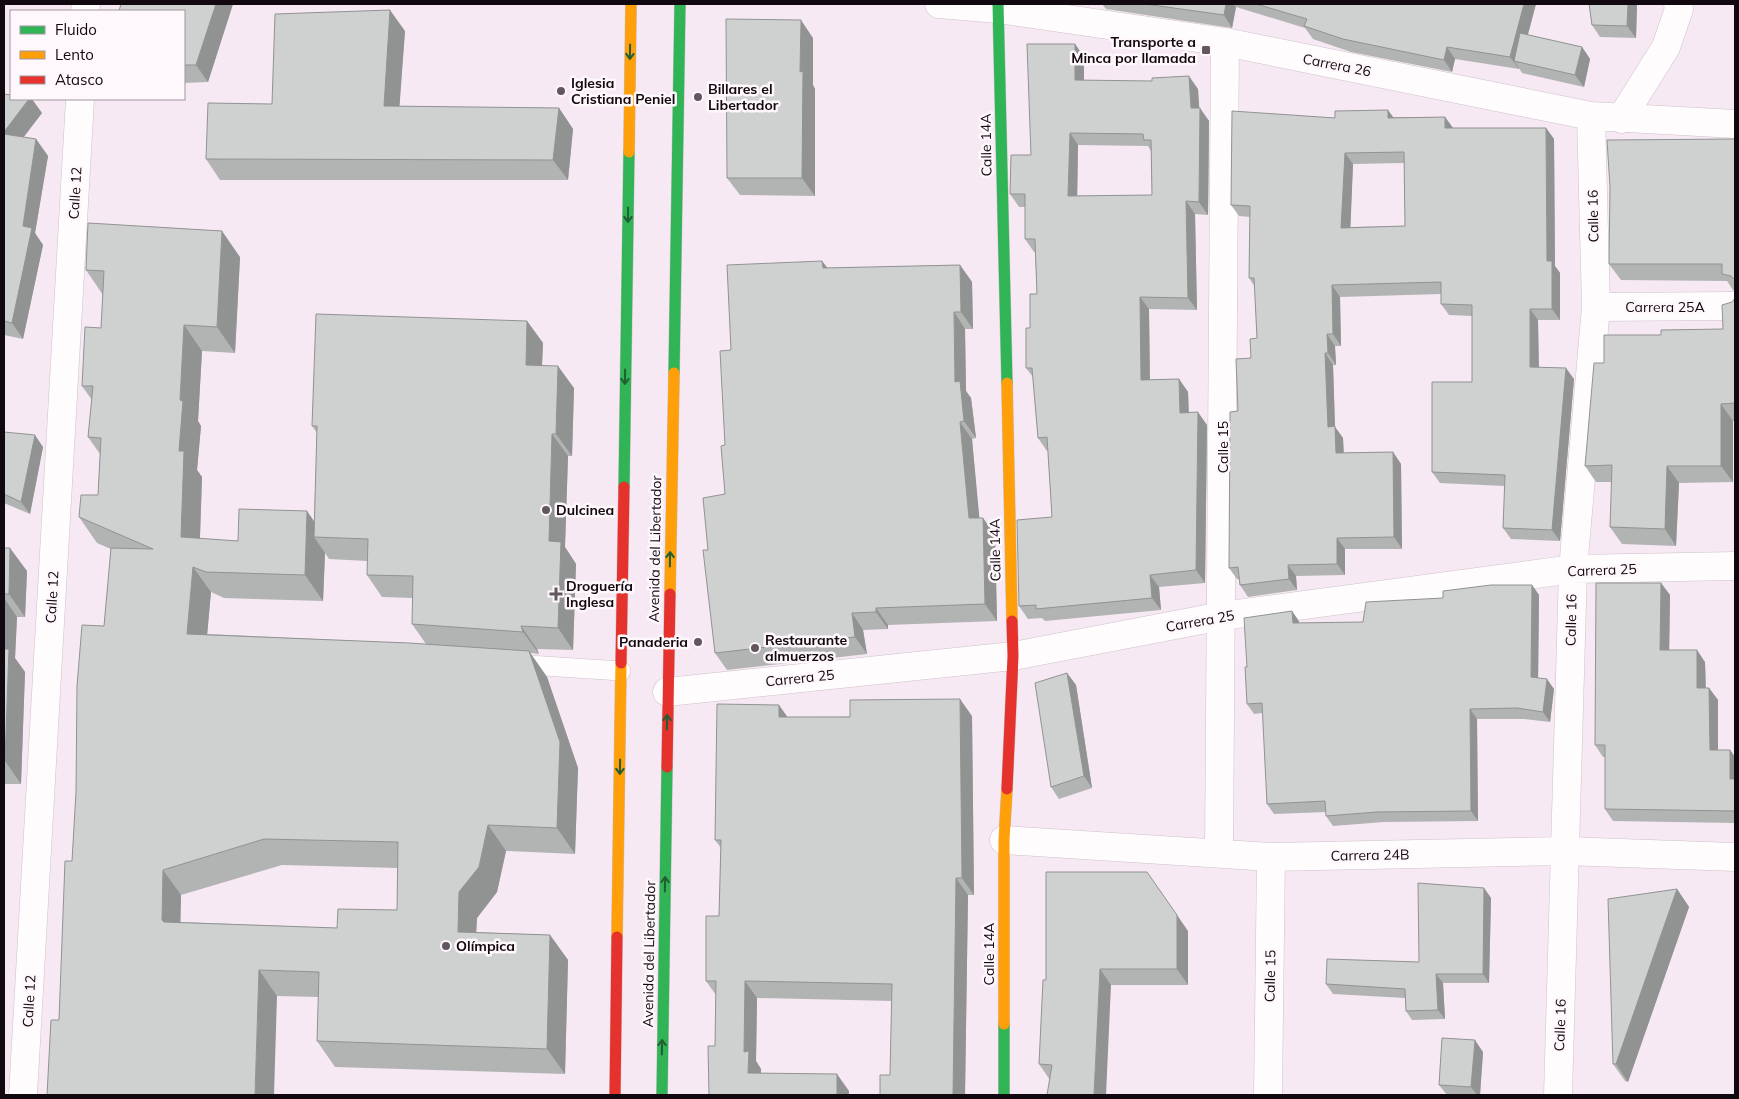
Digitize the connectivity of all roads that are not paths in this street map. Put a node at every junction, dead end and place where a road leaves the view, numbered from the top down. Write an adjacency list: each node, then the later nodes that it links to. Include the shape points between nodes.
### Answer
1 (631, 4): 18 (main road, one-way to 18)
2 (680, 4): 19 (main road, Avenida del Libertador, one-way to 2)
3 (939, 4): 5 (street, Carrera 26)
4 (1678, 4): 9 (street, via 1666,47)
5 (998, 6): 6 (street, Carrera 26); 16 (main road, Calle 14A)
6 (1225, 42): 8 (street, Carrera 26); 15 (street, Calle 15)
7 (80, 100): 25 (street, Calle 12)
8 (1591, 116): 9 (street, Carrera 26); 12 (street, Calle 16)
9 (1621, 119): 10 (street, Carrera 26)
10 (1735, 124)
11 (1735, 306): 12 (street, Carrera 25A)
12 (1596, 307): 14 (street, Calle 16)
13 (1735, 566): 14 (street, Carrera 25)
14 (1573, 570): 15 (street, Carrera 25); 21 (street, Calle 16)
15 (1222, 616): 16 (street, Carrera 25); 22 (street, Calle 15)
16 (1012, 656): 19 (street, Carrera 25); 20 (main road, Calle 14A)
17 (493, 662): 18 (lane)
18 (621, 671): 26 (main road, one-way to 26)
19 (667, 692): 27 (main road, Avenida del Libertador, one-way to 19)
20 (1004, 840): 22 (street, Carrera 24B); 28 (main road, Calle 14A)
21 (1566, 851): 23 (street, Carrera 24B); 24 (street, Carrera 24B); 30 (street, Calle 16)
22 (1219, 852): 23 (street, Carrera 24B)
23 (1271, 857): 29 (street, Calle 15)
24 (1735, 857)
25 (24, 1095)
26 (615, 1095)
27 (662, 1095)
28 (1004, 1095)
29 (1268, 1095)
30 (1558, 1095)

